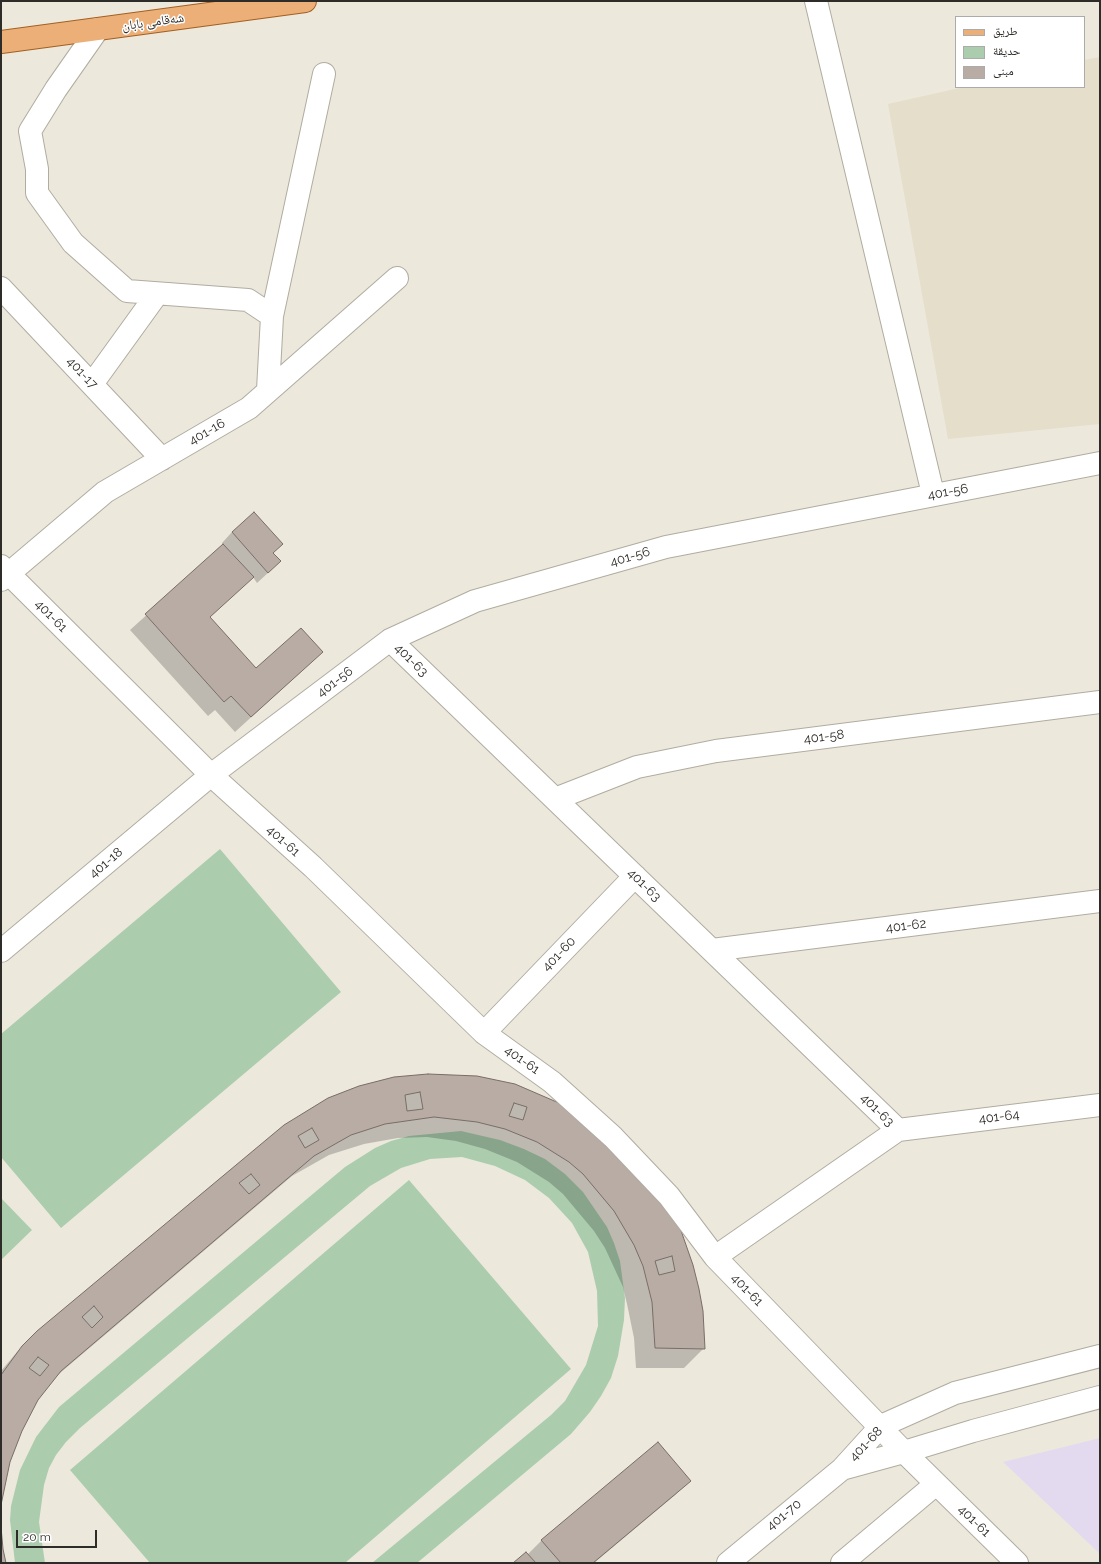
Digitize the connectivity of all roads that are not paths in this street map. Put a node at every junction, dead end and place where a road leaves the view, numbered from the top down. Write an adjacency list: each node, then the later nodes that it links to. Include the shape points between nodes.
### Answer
1 (304, 1): 3 (main road, شەقامی بابان)
2 (816, 1): 14 (street)
3 (98, 29): 4 (main road, شەقامی بابان); 8 (street, via 30,131 37,168 37,193 73,243 128,291)
4 (1, 42)
5 (324, 74): 9 (street)
6 (397, 278): 11 (street, 401-16)
7 (1, 288): 10 (street, 401-17)
8 (157, 294): 9 (street, via 248,300); 10 (street)
9 (272, 316): 11 (street)
10 (92, 384): 12 (street, 401-17)
11 (268, 390): 12 (street, 401-16, via 249,408)
12 (162, 458): 15 (street, 401-16, via 105,492)
13 (1100, 463): 14 (street, 401-56)
14 (933, 494): 16 (street, 401-56, via 666,547 475,601)
15 (3, 573): 18 (street, 401-61)
16 (390, 640): 18 (street, 401-56); 19 (street, 401-63)
17 (1100, 702): 19 (street, 401-58, via 716,751 636,767)
18 (211, 775): 23 (street, 401-18); 24 (street, 401-61, via 313,867)
19 (555, 799): 20 (street, 401-63)
20 (635, 876): 22 (street, 401-63); 24 (street, 401-60)
21 (1100, 901): 22 (street, 401-62)
22 (712, 950): 26 (street, 401-63)
23 (1, 951)
24 (484, 1033): 27 (street, 401-61, via 552,1082 613,1137 669,1196)
25 (1100, 1105): 26 (street, 401-64)
26 (898, 1130): 27 (street)
27 (715, 1257): 30 (street, 401-61)
28 (1100, 1356): 30 (street, 401-68, via 955,1393)
29 (1100, 1397): 31 (street, 401-68, via 972,1430)
30 (881, 1426): 31 (street, 401-61); 32 (street, 401-68)
31 (904, 1452): 32 (street, 401-68); 33 (street, 401-61)
32 (842, 1469): 34 (street, 401-70)
33 (936, 1484): 35 (street); 36 (street, 401-61)
34 (728, 1563)
35 (842, 1563)
36 (1017, 1563)

